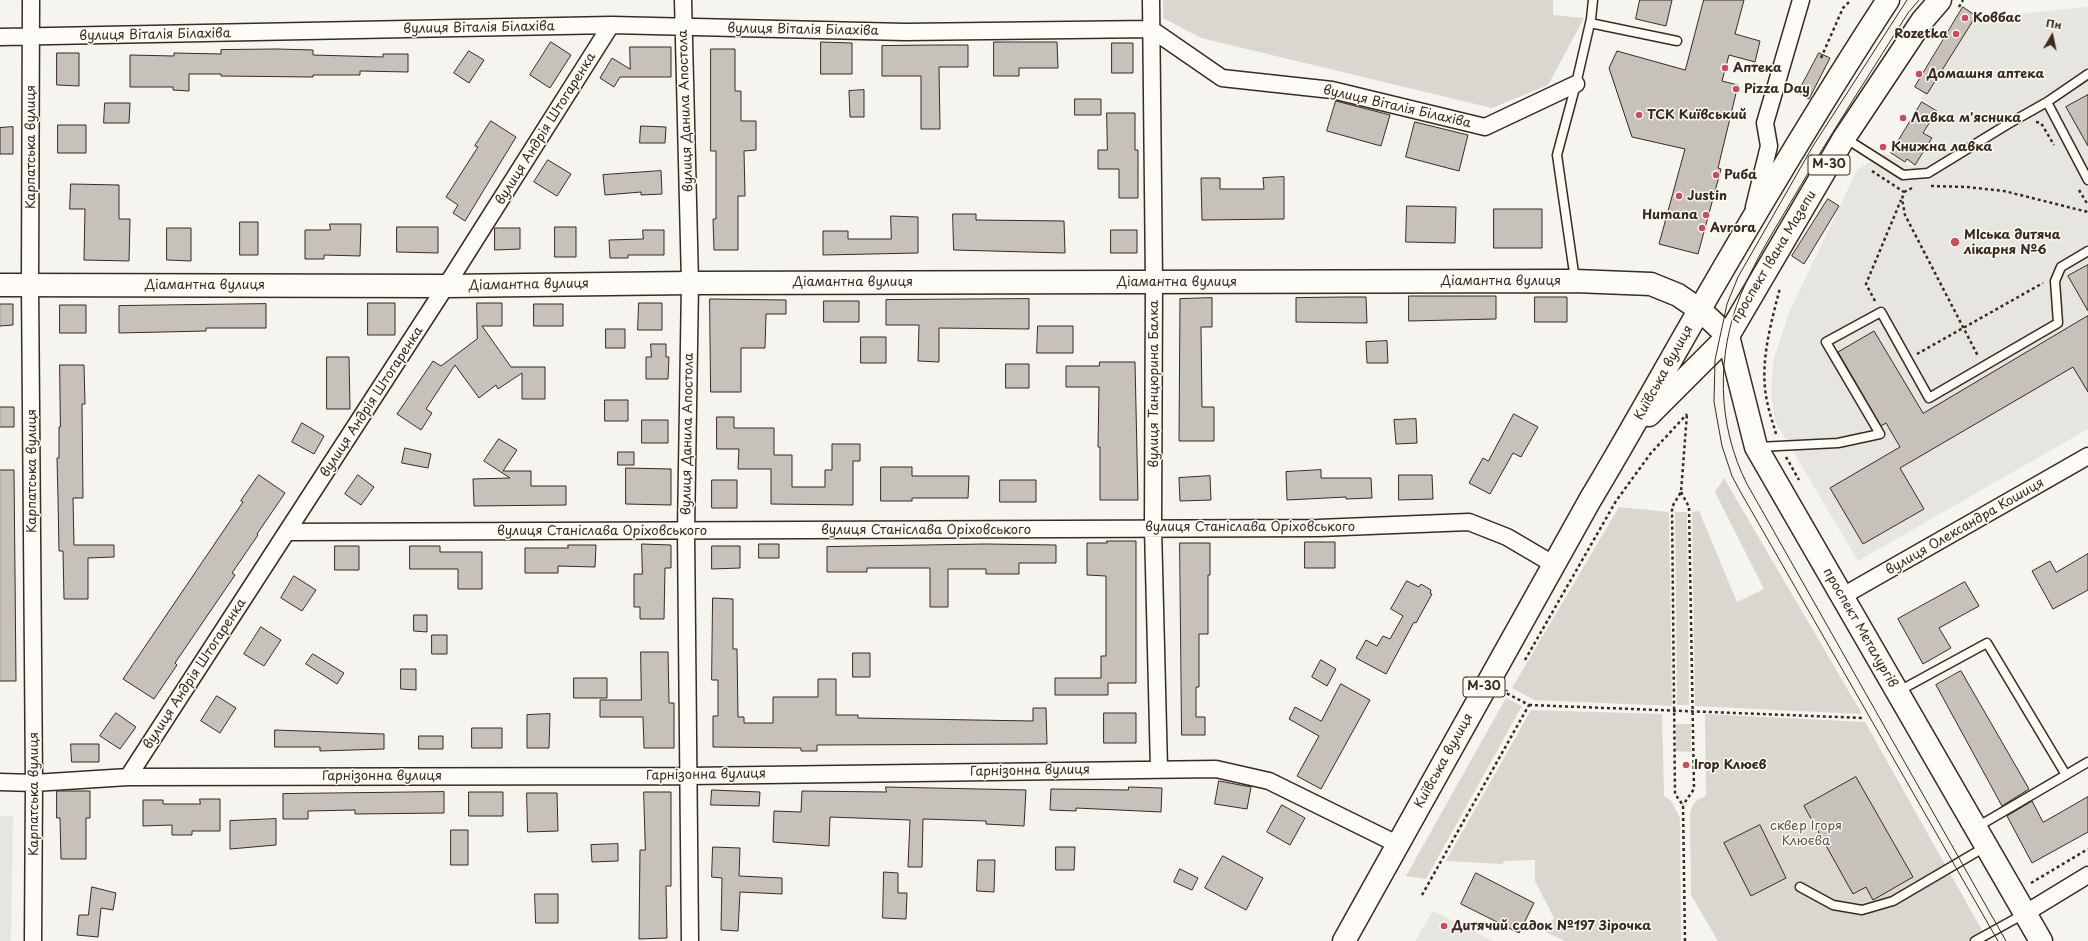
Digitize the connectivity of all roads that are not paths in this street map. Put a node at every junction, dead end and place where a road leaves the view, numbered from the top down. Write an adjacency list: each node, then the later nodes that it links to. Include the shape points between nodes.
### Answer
1 (31, 0): 13 (street, Карпатська вулиця)
2 (683, 0): 10 (street, вулиця Данила Апостола)
3 (1151, 0): 11 (street, вулиця Танцюрина Балка)
4 (1593, 0): 8 (lane)
5 (1801, 0): 20 (street, via 1765,123 1769,146)
6 (1888, 0): 20 (main road, М-30, via 1800,138)
7 (1940, 0): 18 (main road, проспект Івана Мазепи / М-30, via 1922,21)
8 (1590, 23): 14 (lane); 16 (lane)
9 (611, 25): 10 (street, вулиця Віталія Білахіва); 13 (street, вулиця Віталія Білахіва); 27 (street, вулиця Андрія Штогаренка)
10 (683, 27): 11 (street, вулиця Віталія Білахіва, via 905,32); 24 (street, вулиця Данила Апостола)
11 (1151, 29): 16 (street, вулиця Віталія Білахіва, via 1222,78 1332,90 1485,127); 23 (street, вулиця Танцюрина Балка)
12 (0, 37): 13 (street, вулиця Віталія Білахіва)
13 (31, 37): 25 (street, Карпатська вулиця)
14 (1677, 41)
15 (2088, 74): 17 (lane)
16 (1576, 84): 22 (lane, via 1557,155)
17 (2047, 102): 18 (lane, via 1928,173 1903,175); 19 (lane)
18 (1844, 138): 29 (main road, проспект Івана Мазепи / М-30)
19 (2088, 180)
20 (1749, 225): 28 (main road, М-30)
21 (2088, 251): 31 (lane, via 2061,267 2055,281 2058,323 1929,398 1881,312 1826,342 1880,434 1838,443)
22 (1575, 281): 23 (main road, Діамантна вулиця); 28 (main road, Діамантна вулиця, via 1651,284 1678,295)
23 (1154, 282): 24 (main road, Діамантна вулиця); 33 (street, вулиця Танцюрина Балка)
24 (690, 283): 27 (main road, Діамантна вулиця); 34 (street, вулиця Данила Апостола)
25 (30, 285): 26 (main road, Діамантна вулиця); 27 (main road, Діамантна вулиця); 45 (street, Карпатська вулиця)
26 (0, 286)
27 (446, 286): 35 (street, вулиця Андрія Штогаренка)
28 (1700, 310): 29 (main road); 30 (main road, Київська вулиця / М-30)
29 (1728, 336): 30 (main road, Київська вулиця / М-30); 31 (main road, проспект Металургів)
30 (1629, 436): 36 (main road, Київська вулиця / М-30)
31 (1756, 447): 37 (main road, проспект Металургів)
32 (2088, 456): 37 (street, вулиця Олександра Кошиця)
33 (1153, 528): 34 (street, вулиця Станіслава Оріховського); 36 (street, вулиця Станіслава Оріховського, via 1318,528 1469,522 1507,537); 40 (street, вулиця Танцюрина Балка)
34 (686, 531): 35 (street, вулиця Станіслава Оріховського); 42 (street, вулиця Данила Апостола)
35 (288, 532): 43 (street, вулиця Андрія Штогаренка)
36 (1553, 564): 47 (main road, Київська вулиця / М-30)
37 (1841, 597): 38 (main road, проспект Металургів)
38 (1897, 692): 41 (lane, via 1987,643); 46 (main road, проспект Металургів)
39 (2088, 762): 41 (lane)
40 (1159, 769): 42 (street, Гарнізонна вулиця); 47 (street, Гарнізонна вулиця, via 1216,769 1269,781)
41 (2066, 775): 46 (lane)
42 (688, 776): 43 (street, Гарнізонна вулиця); 53 (street, вулиця Данила Апостола)
43 (128, 777): 45 (street, Гарнізонна вулиця)
44 (0, 782): 45 (street, Гарнізонна вулиця)
45 (34, 783): 52 (street, Карпатська вулиця)
46 (1974, 828): 48 (main road, проспект Металургів)
47 (1397, 844): 54 (main road, Київська вулиця / М-30)
48 (1985, 847): 50 (lane, via 1893,901 1862,910 1833,904); 51 (main road, проспект Металургів)
49 (2088, 875): 51 (street)
50 (1800, 887)
51 (2024, 914): 55 (lane); 56 (main road, проспект Металургів)
52 (33, 941)
53 (690, 941)
54 (1344, 941)
55 (1975, 941)
56 (2041, 941)

